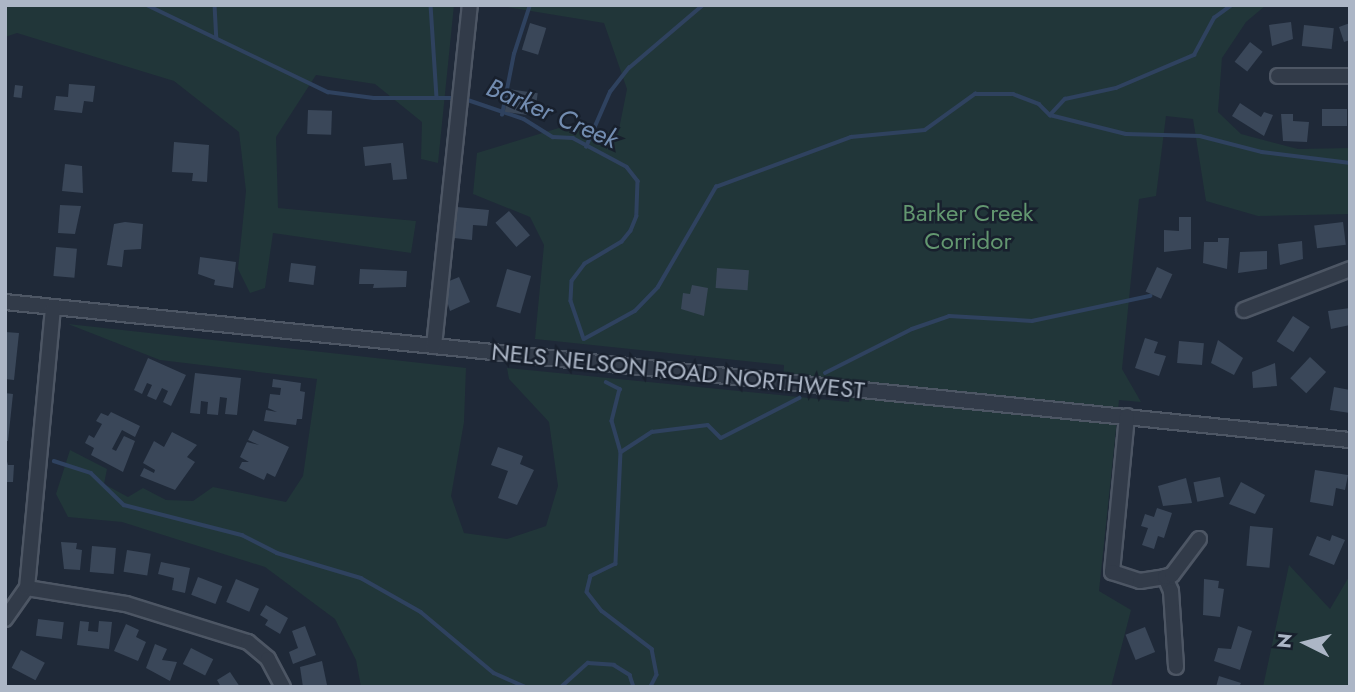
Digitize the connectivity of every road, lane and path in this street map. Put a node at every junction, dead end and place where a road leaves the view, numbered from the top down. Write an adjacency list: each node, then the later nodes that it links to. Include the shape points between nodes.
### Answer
1 (470, 5): 8 (street)
2 (1278, 76): 3 (street)
3 (1350, 76)
4 (1350, 269): 7 (street)
5 (5, 302): 6 (street, NELS NELSON ROAD NORTHWEST)
6 (53, 307): 8 (street, NELS NELSON ROAD NORTHWEST); 13 (street)
7 (1244, 310)
8 (435, 346): 9 (street, NELS NELSON ROAD NORTHWEST)
9 (1127, 416): 10 (street, NELS NELSON ROAD NORTHWEST); 12 (street, via 1112,572 1140,581)
10 (1350, 440)
11 (1199, 539): 12 (street)
12 (1169, 576): 15 (street)
13 (27, 588): 14 (street); 16 (street, via 126,604 248,642 268,659)
14 (5, 620)
15 (1176, 667)
16 (283, 687)

